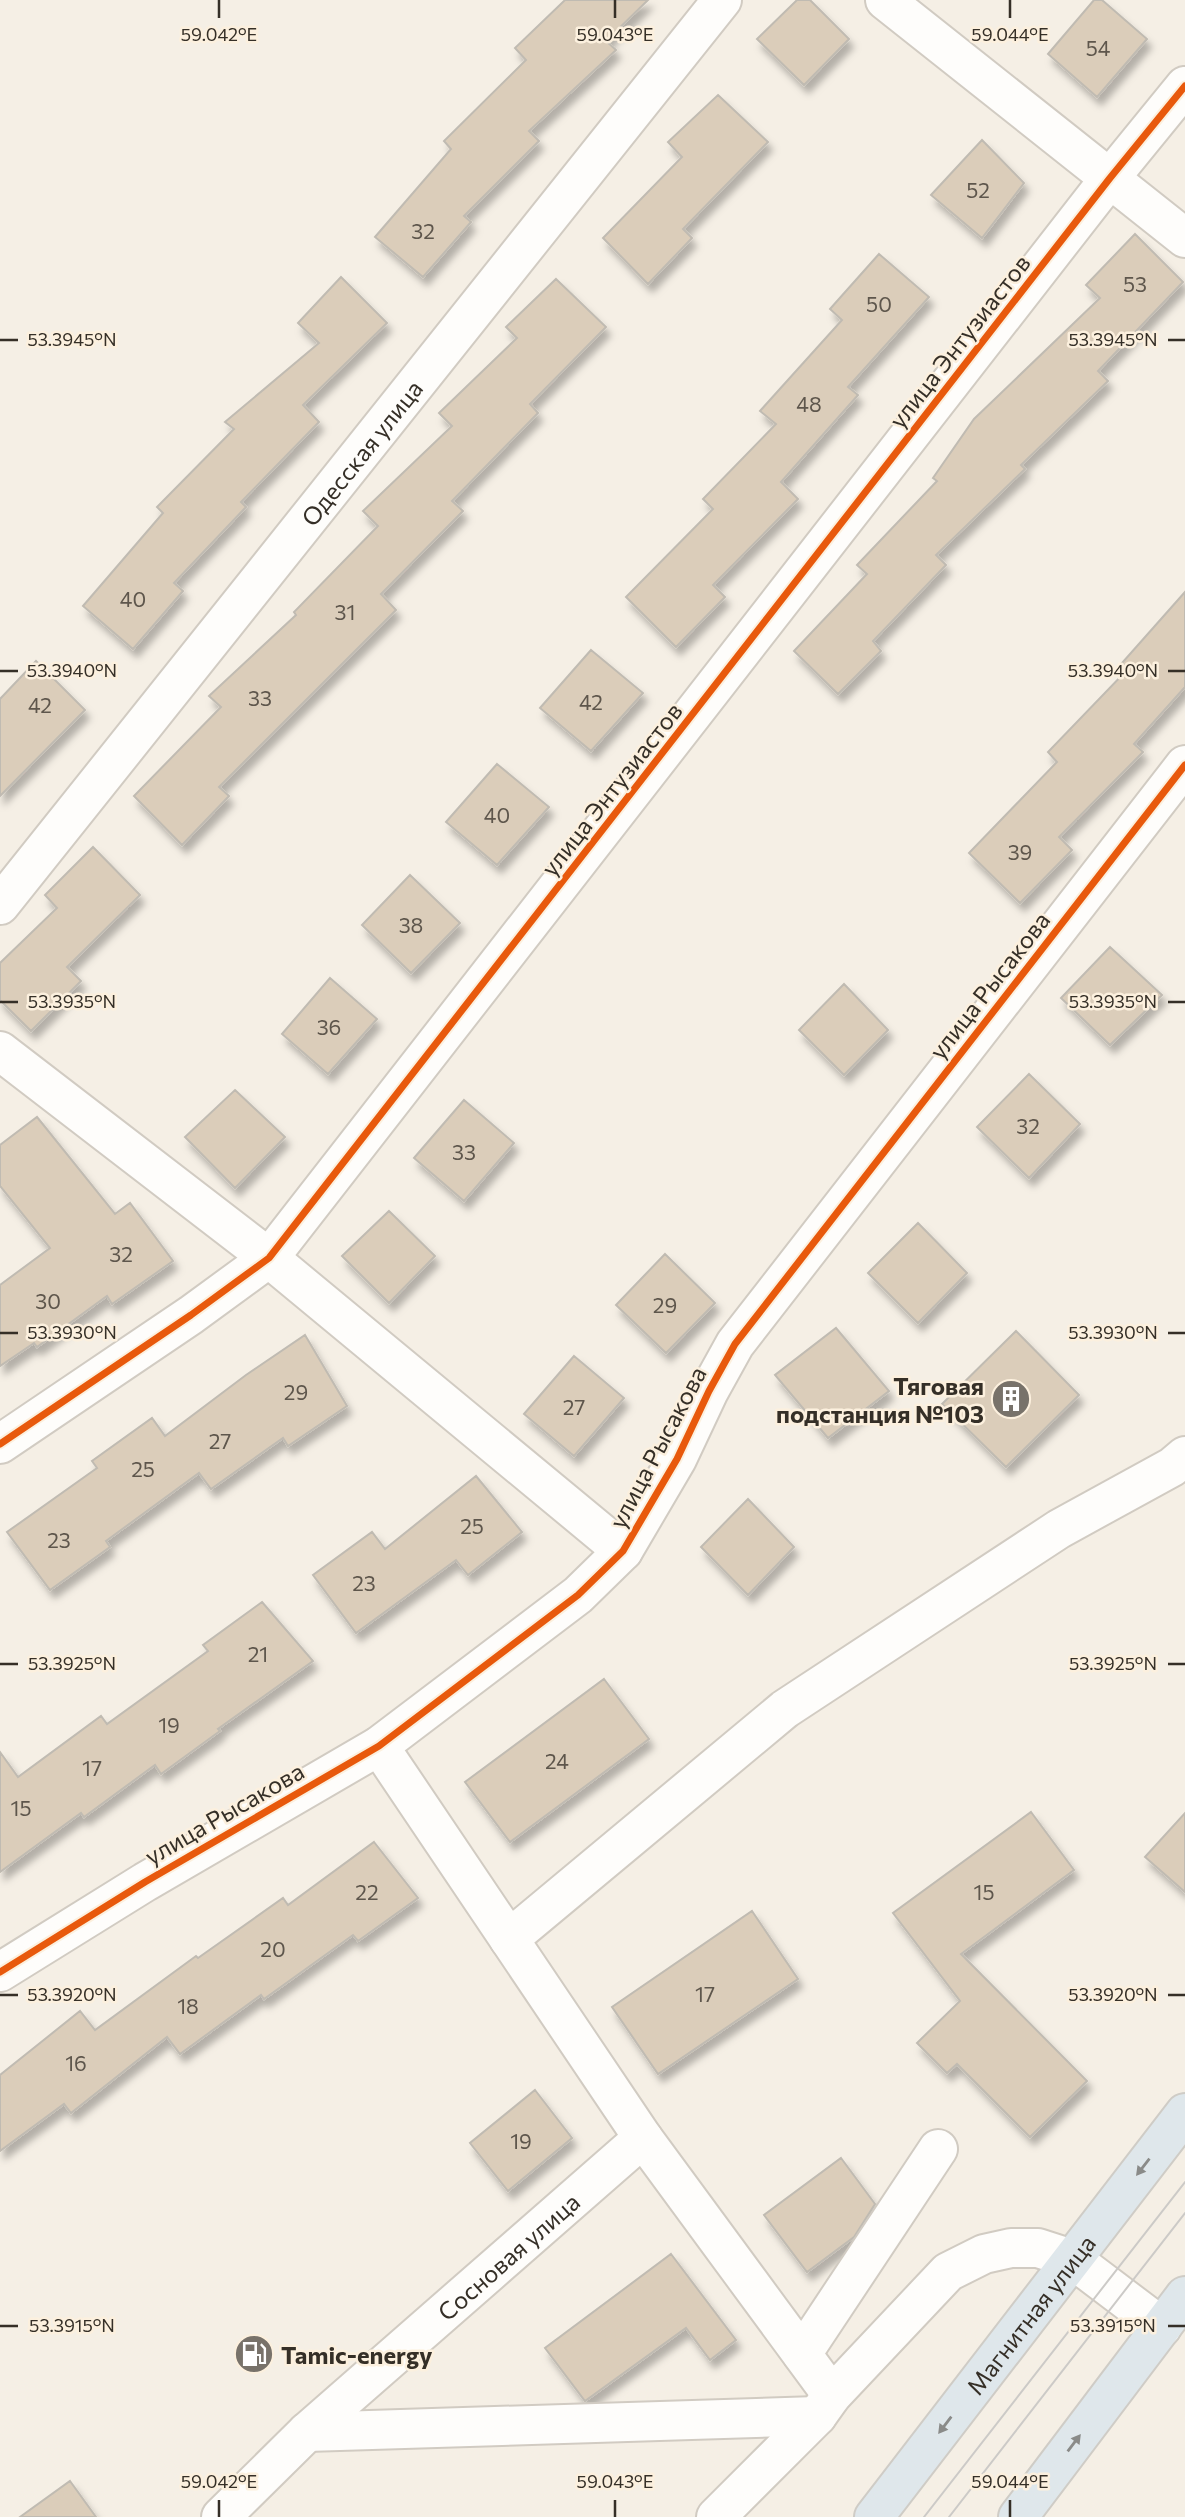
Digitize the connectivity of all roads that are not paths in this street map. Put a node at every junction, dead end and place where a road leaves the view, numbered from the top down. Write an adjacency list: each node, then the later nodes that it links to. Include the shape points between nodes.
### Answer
1 (722, 0): 7 (street, Одесская улица)
2 (885, 0): 4 (street)
3 (1185, 86): 4 (street, улица Энтузиастов)
4 (1111, 178): 5 (street); 9 (street, улица Энтузиастов)
5 (1185, 238)
6 (1185, 765): 12 (street, улица Рысакова, via 736,1344)
7 (0, 905)
8 (0, 1051): 9 (street)
9 (269, 1258): 10 (street, улица Энтузиастов); 12 (street)
10 (0, 1444)
11 (1185, 1456): 14 (street, via 1059,1529 785,1709)
12 (623, 1552): 13 (street, улица Рысакова, via 578,1595)
13 (379, 1746): 14 (street); 15 (street, улица Рысакова)
14 (509, 1939): 17 (street)
15 (0, 1972)
16 (1185, 2113): 19 (main road, Магнитная улица, one-way to 19)
17 (643, 2138): 22 (street); 24 (street, Сосновая улица)
18 (938, 2149): 22 (street)
19 (1072, 2259): 21 (street); 23 (street, via 1038,2248 1011,2248 984,2254 948,2272); 27 (main road, Магнитная улица, one-way to 27)
20 (1185, 2296): 21 (main road)
21 (1173, 2325): 28 (main road, one-way to 21)
22 (802, 2354): 23 (street)
23 (824, 2406): 24 (street); 26 (street)
24 (307, 2432): 25 (street, Сосновая улица)
25 (221, 2517)
26 (716, 2517)
27 (874, 2517)
28 (1018, 2517)

